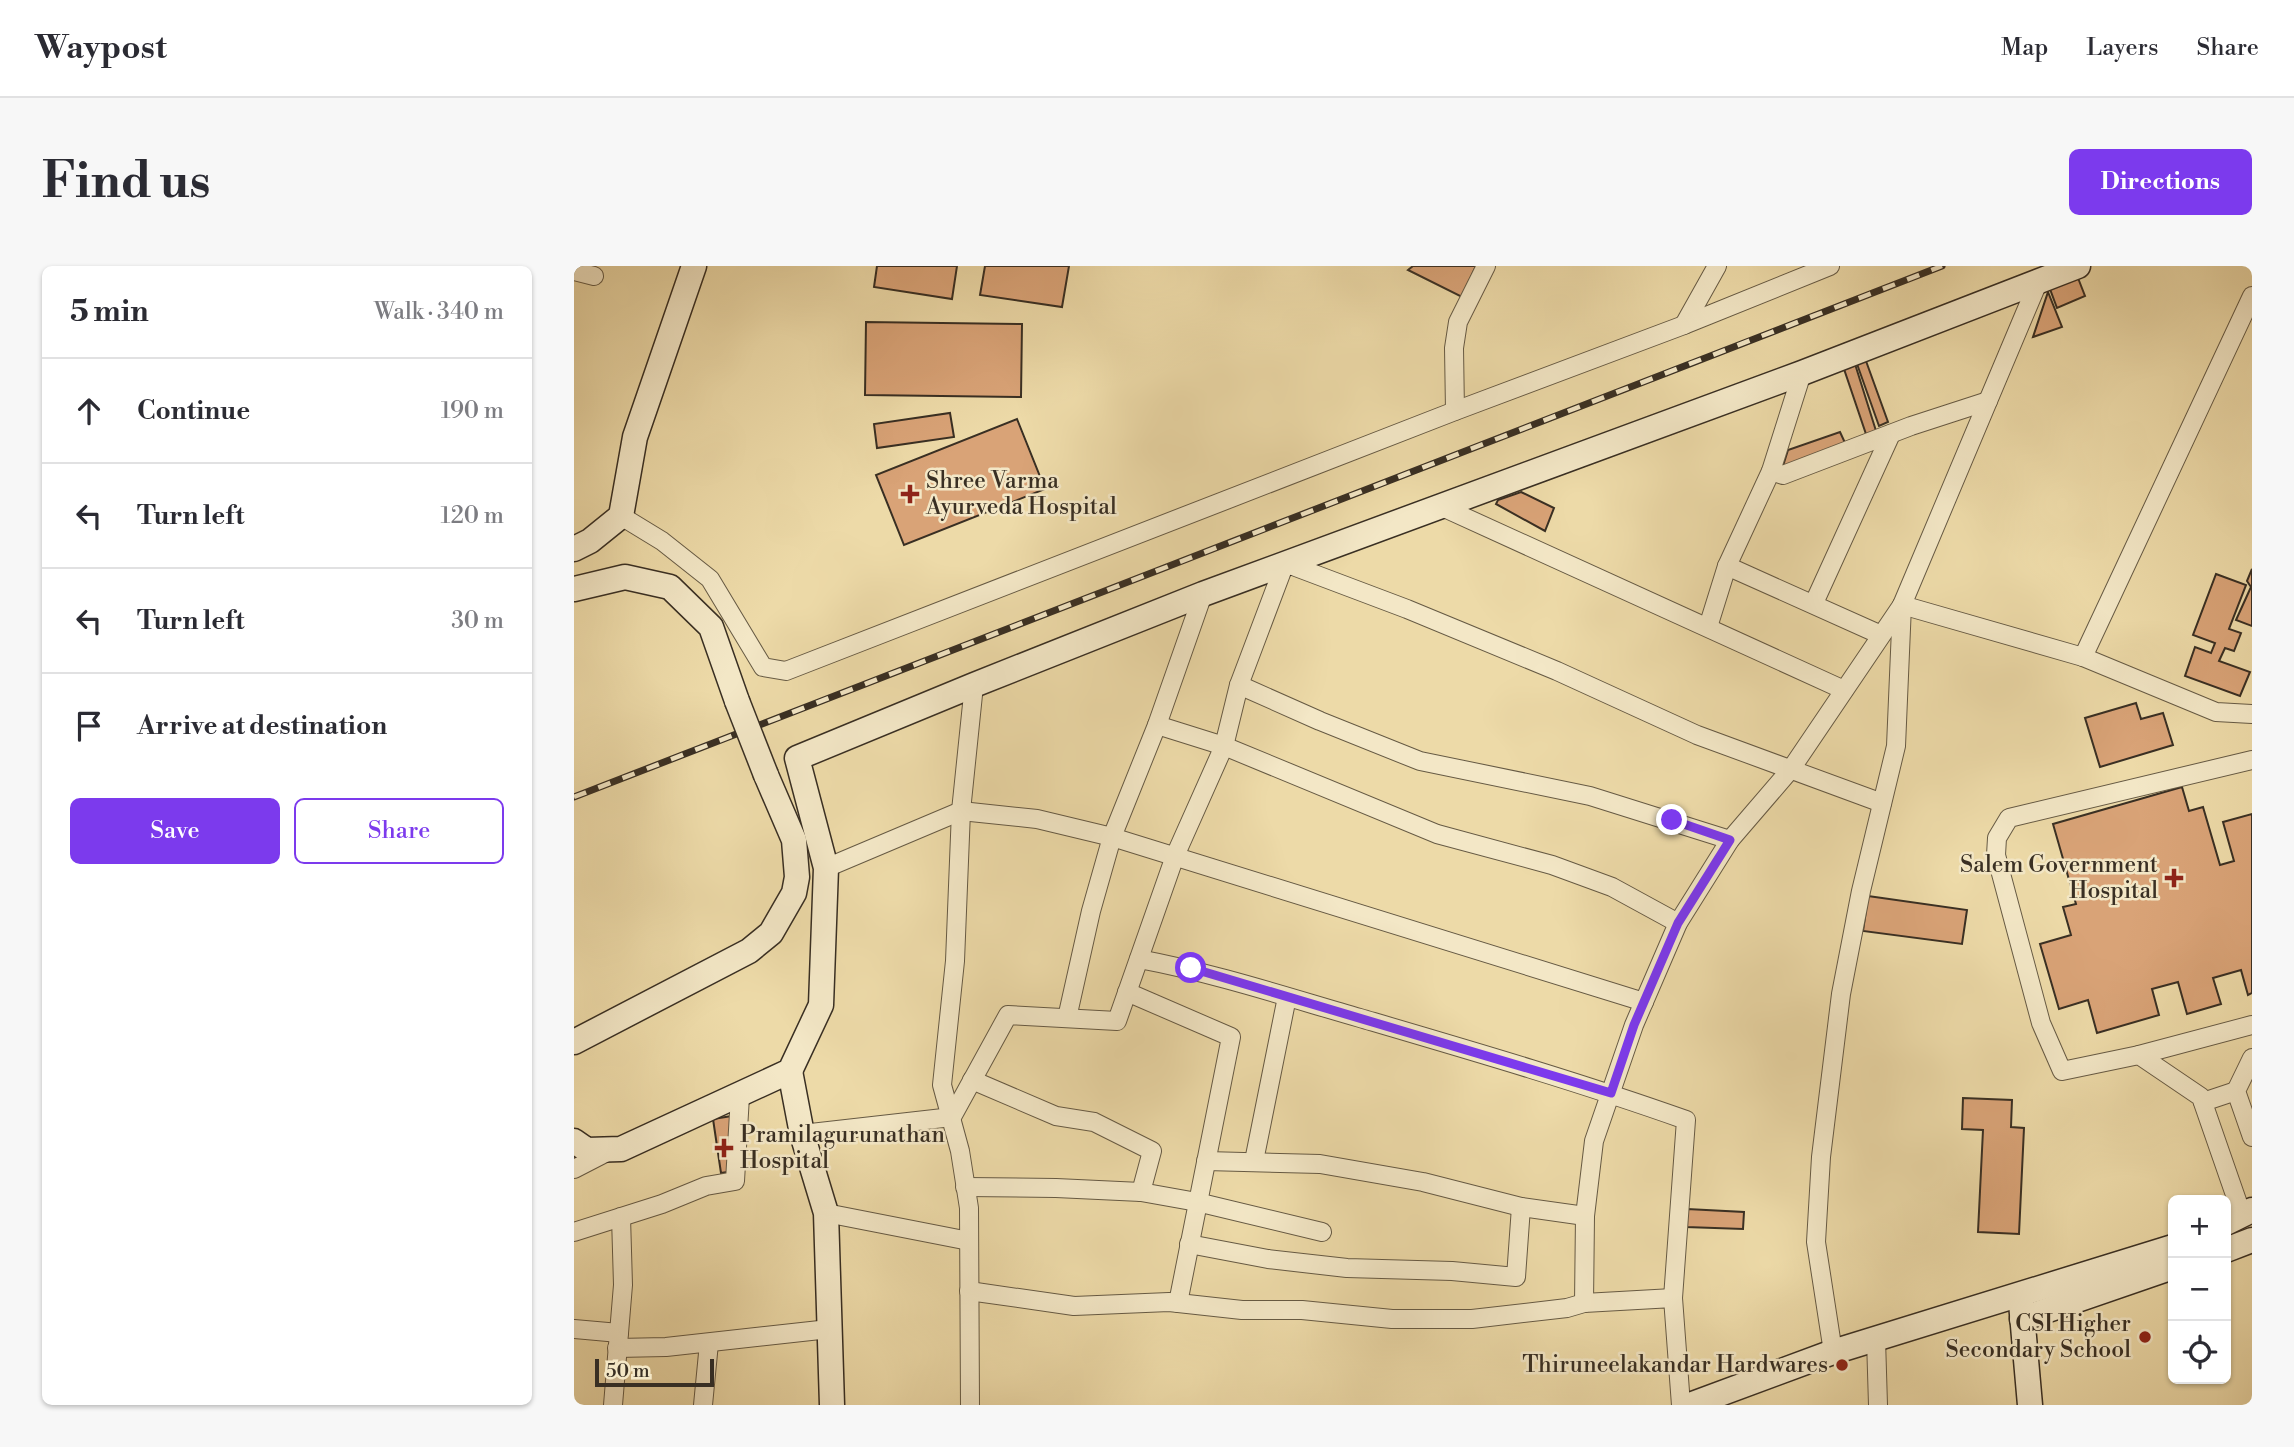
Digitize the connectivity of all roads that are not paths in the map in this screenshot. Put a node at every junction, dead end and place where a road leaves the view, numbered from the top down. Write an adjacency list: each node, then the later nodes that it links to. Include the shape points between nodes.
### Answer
1 (694, 266): 17 (street, via 635,437)
2 (1486, 266): 13 (street, via 1458,321)
3 (1717, 266): 10 (street)
4 (1830, 266): 10 (street)
5 (2078, 266): 8 (street)
6 (574, 271): 7 (street)
7 (594, 276)
8 (2039, 280): 11 (street); 12 (street)
9 (2252, 296): 27 (street)
10 (1684, 325): 13 (street)
11 (1802, 373): 15 (street); 16 (street)
12 (1988, 401): 14 (street); 24 (street)
13 (1455, 411): 17 (street, via 786,671 763,667 710,579)
14 (1891, 434): 15 (street, via 1783,475); 23 (street)
15 (1771, 471): 20 (street)
16 (1440, 506): 19 (street); 25 (street)
17 (621, 516): 18 (street)
18 (574, 549)
19 (1284, 563): 22 (street); 29 (street); 35 (street, via 1545,666 1697,735)
20 (1727, 566): 23 (street); 25 (street)
21 (574, 589): 49 (street, bridge, via 625,577 670,587 711,627 794,841 797,865 794,892 771,933 749,951)
22 (1203, 594): 28 (street); 32 (street)
23 (1814, 603): 26 (street)
24 (1902, 605): 26 (street); 27 (street); 36 (street, via 1896,746)
25 (1708, 628): 30 (street)
26 (1881, 635): 30 (street)
27 (2083, 657): 31 (street, via 2216,712)
28 (974, 685): 37 (street); 41 (street, via 797,758)
29 (1239, 685): 33 (street); 39 (street, via 1420,761 1590,796)
30 (1844, 690): 35 (street)
31 (2252, 714)
32 (1157, 725): 33 (street); 38 (street)
33 (1224, 746): 40 (street); 42 (street, via 1437,834 1552,865 1612,887)
34 (2252, 760): 50 (street, via 2009,818 1997,838 1996,855 2041,1023 2062,1070)
35 (1791, 769): 36 (street); 39 (street)
36 (1882, 803): 92 (street, via 1841,994 1821,1157 1816,1242)
37 (961, 811): 38 (street, via 1037,819); 41 (street); 58 (street, via 955,961 942,1085)
38 (1112, 836): 40 (street); 47 (street)
39 (1730, 840): 42 (street)
40 (1175, 856): 43 (street); 46 (street)
41 (826, 868): 52 (street, via 821,1004)
42 (1678, 923): 46 (street)
43 (1139, 959): 44 (street); 45 (street, via 1191,968)
44 (1128, 992): 47 (street, via 1117,1021); 63 (street, via 1231,1037)
45 (1287, 997): 55 (street); 64 (street)
46 (1644, 1002): 55 (street)
47 (1067, 1018): 53 (street, via 1008,1014)
48 (2252, 1025): 50 (street)
49 (574, 1042)
50 (2139, 1055): 57 (street)
51 (2252, 1058): 54 (street)
52 (790, 1071): 56 (street); 59 (street)
53 (972, 1080): 58 (street); 67 (street, via 1056,1116 1094,1122 1152,1151)
54 (2236, 1091): 57 (street); 60 (street)
55 (1611, 1093): 71 (street, via 1594,1141); 83 (street, via 1686,1120)
56 (740, 1096): 62 (street); 73 (street, via 735,1181 706,1186)
57 (2203, 1102): 72 (street)
58 (952, 1116): 59 (street); 66 (street)
59 (802, 1134): 70 (street)
60 (2252, 1137)
61 (574, 1141): 62 (street, via 587,1150)
62 (610, 1151): 65 (street)
63 (1206, 1161): 64 (street); 68 (street)
64 (1254, 1161): 69 (street, via 1320,1164 1423,1182)
65 (574, 1169)
66 (965, 1187): 67 (street); 77 (street)
67 (1141, 1192): 68 (street)
68 (1197, 1202): 75 (street); 78 (street)
69 (1521, 1207): 71 (street); 78 (street, via 1516,1277 1347,1268)
70 (826, 1213): 77 (street); 88 (street)
71 (1585, 1216): 85 (street)
72 (2240, 1216)
73 (621, 1217): 74 (street); 90 (street, via 623,1284)
74 (574, 1232)
75 (1322, 1232)
76 (2252, 1240): 79 (street)
77 (969, 1241): 82 (street)
78 (1189, 1244): 84 (street)
79 (2231, 1248)
80 (2168, 1249): 86 (street)
81 (2168, 1268): 86 (street)
82 (969, 1291): 84 (street, via 1074,1306); 97 (street)
83 (1673, 1298): 85 (street); 98 (street)
84 (1178, 1303): 85 (street, via 1392,1319 1472,1319)
85 (1584, 1303)
86 (2021, 1307): 89 (street); 100 (street)
87 (574, 1329): 90 (street)
88 (829, 1329): 91 (street); 96 (street)
89 (1875, 1339): 92 (street); 99 (street)
90 (618, 1340): 91 (street, via 666,1347); 94 (street)
91 (709, 1343): 95 (street)
92 (1833, 1352): 93 (street)
93 (1704, 1403)
94 (613, 1405)
95 (703, 1405)
96 (832, 1405)
97 (970, 1405)
98 (1681, 1405)
99 (1878, 1405)
100 (2030, 1405)

